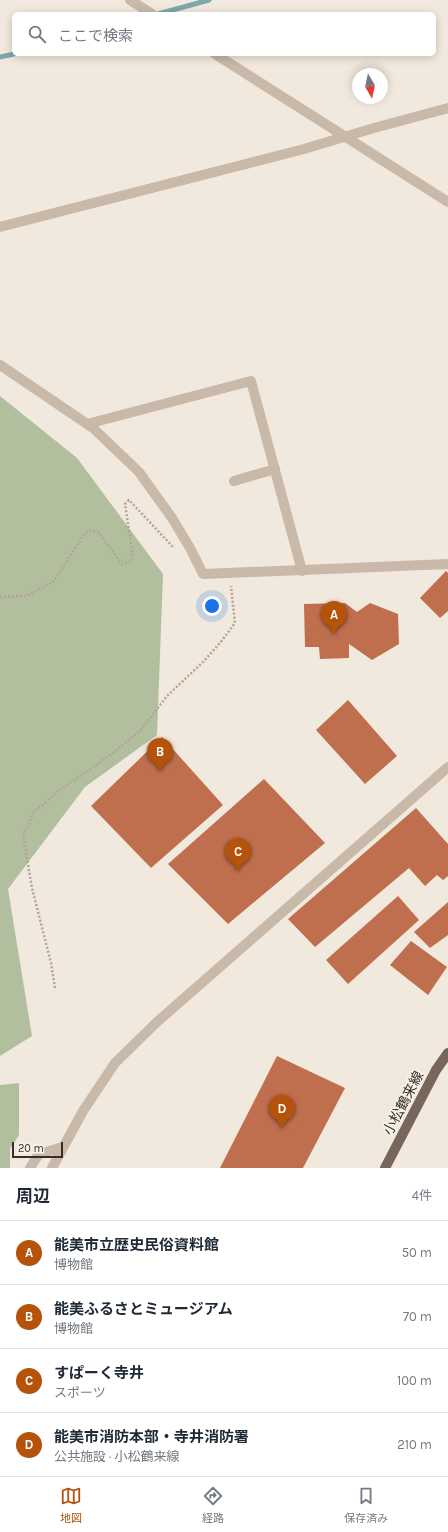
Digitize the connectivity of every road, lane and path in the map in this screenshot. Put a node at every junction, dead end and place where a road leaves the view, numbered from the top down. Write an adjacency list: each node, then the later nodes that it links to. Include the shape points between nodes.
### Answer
1 (132, 2): 2 (street)
2 (149, 12)
3 (218, 56): 5 (street)
4 (448, 108): 5 (street)
5 (344, 136): 6 (street); 7 (street, via 304,149)
6 (448, 202)
7 (0, 227)
8 (0, 365): 9 (street)
9 (87, 424): 10 (street, via 251,380); 15 (street, via 139,472 172,518 203,574)
10 (275, 469): 11 (street); 14 (street)
11 (234, 481)
12 (176, 550): 16 (path, via 129,500 125,504 133,557 130,562 122,564 99,533 90,530 84,534 53,582 26,596)
13 (448, 564): 14 (street)
14 (302, 571): 15 (street)
15 (230, 573): 18 (path, via 235,623 220,643 167,696 140,731 34,812 23,836 32,888 52,962)
16 (0, 597)
17 (448, 767): 20 (street, via 157,1022 120,1058 83,1111)
18 (55, 988)
19 (448, 1053): 23 (main road, 小松鶴来線, via 436,1070)
20 (63, 1147): 21 (street, via 39,1154); 22 (street)
21 (30, 1168)
22 (52, 1168)
23 (385, 1168)

